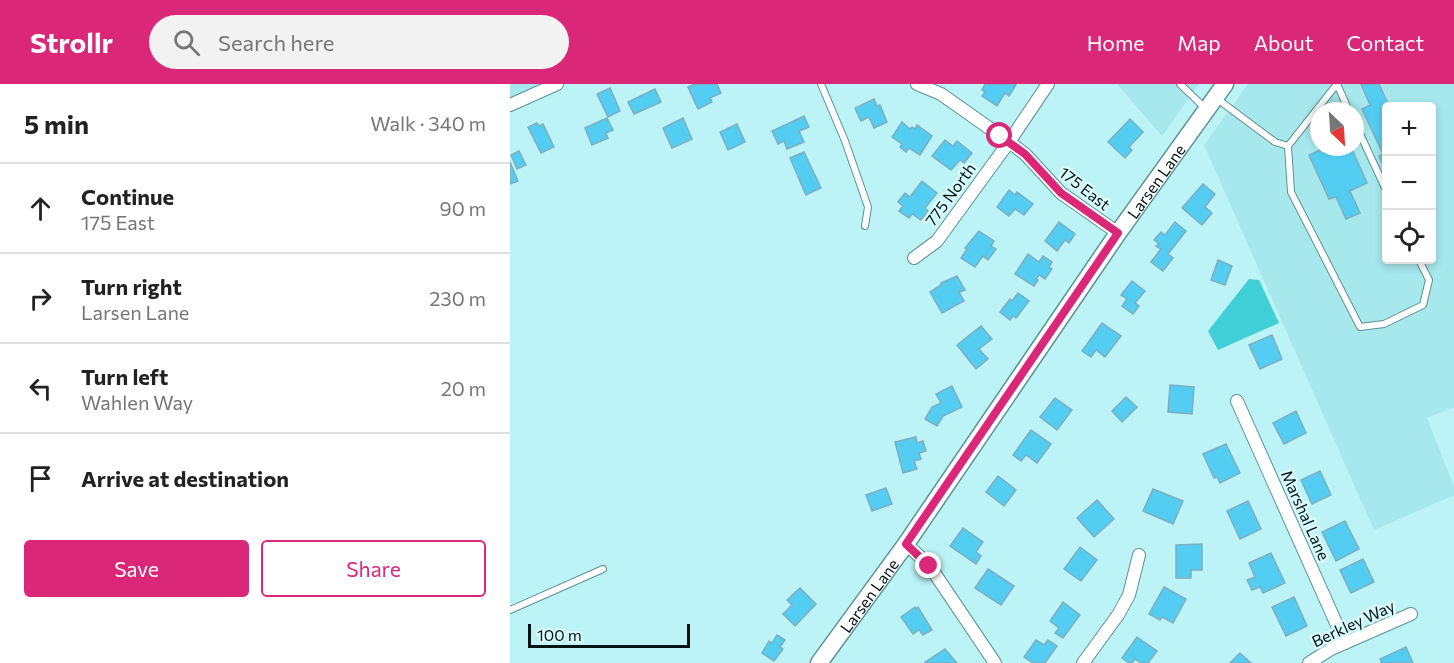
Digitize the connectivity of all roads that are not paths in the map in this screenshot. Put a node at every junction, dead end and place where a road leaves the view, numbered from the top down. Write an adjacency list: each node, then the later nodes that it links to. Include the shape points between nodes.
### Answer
1 (557, 84): 9 (street)
2 (821, 84): 15 (lane, via 868,207)
3 (917, 84): 11 (street, 175 East, via 941,93)
4 (1048, 84): 11 (street, 775 North)
5 (1180, 84): 6 (lane)
6 (1216, 97): 13 (lane, via 1275,142); 16 (main road, Larsen Lane)
7 (1322, 102): 8 (lane, via 1336,84)
8 (1345, 102)
9 (510, 105)
10 (1310, 118): 13 (lane)
11 (1009, 142): 16 (street, 175 East, via 1061,193); 17 (street, 775 North, via 937,241)
12 (1364, 142): 14 (lane)
13 (1288, 146): 18 (lane, via 1291,192 1360,327 1384,324 1423,305 1429,280)
14 (1382, 181)
15 (865, 226)
16 (1118, 233): 20 (main road, Larsen Lane)
17 (914, 258)
18 (1421, 264)
19 (1237, 401): 25 (street, Marshal Lane)
20 (906, 544): 26 (main road, Larsen Lane); 27 (street, via 929,566)
21 (1139, 555): 28 (street, via 1129,595)
22 (603, 569): 23 (lane)
23 (510, 610)
24 (1411, 614): 25 (street, Berkley Way)
25 (1345, 643): 29 (street, Berkley Way)
26 (819, 663)
27 (995, 663)
28 (1083, 663)
29 (1309, 663)

